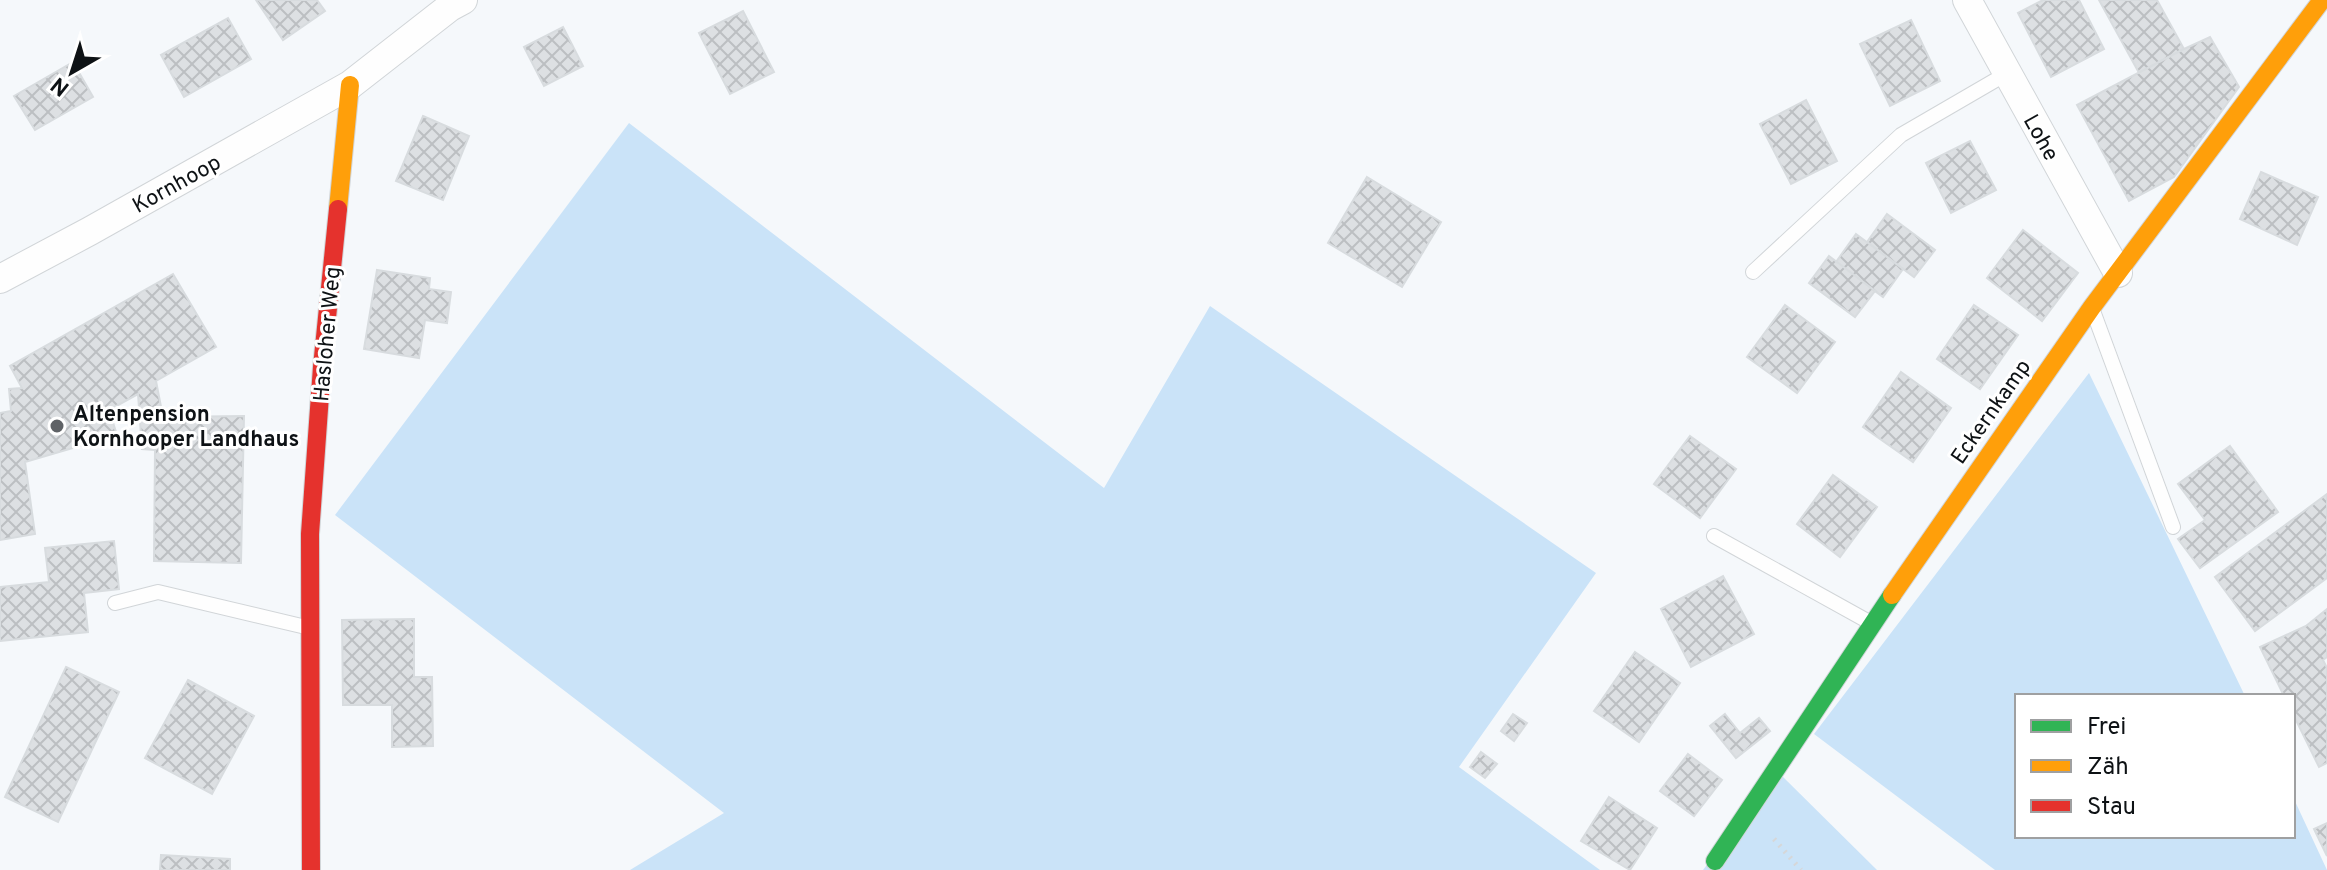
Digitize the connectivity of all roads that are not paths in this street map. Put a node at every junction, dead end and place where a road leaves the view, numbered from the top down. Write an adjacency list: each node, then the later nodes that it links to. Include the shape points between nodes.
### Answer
1 (463, 0): 5 (street)
2 (1967, 0): 4 (street, Lohe)
3 (2322, 0): 7 (street, Eckernkamp)
4 (2006, 74): 6 (lane, via 1901,135); 7 (street, Lohe)
5 (350, 85): 8 (street, Kornhoop); 14 (street, Hasloher Weg, via 319,397)
6 (1753, 272)
7 (2118, 273): 9 (street, Eckernkamp)
8 (0, 279)
9 (2092, 307): 10 (lane); 13 (street, Eckernkamp)
10 (2173, 527)
11 (1714, 536): 13 (lane)
12 (115, 603): 14 (lane, via 158,592)
13 (1872, 623): 15 (street, Eckernkamp)
14 (310, 628): 16 (street, Hasloher Weg)
15 (1715, 861)
16 (311, 870)

